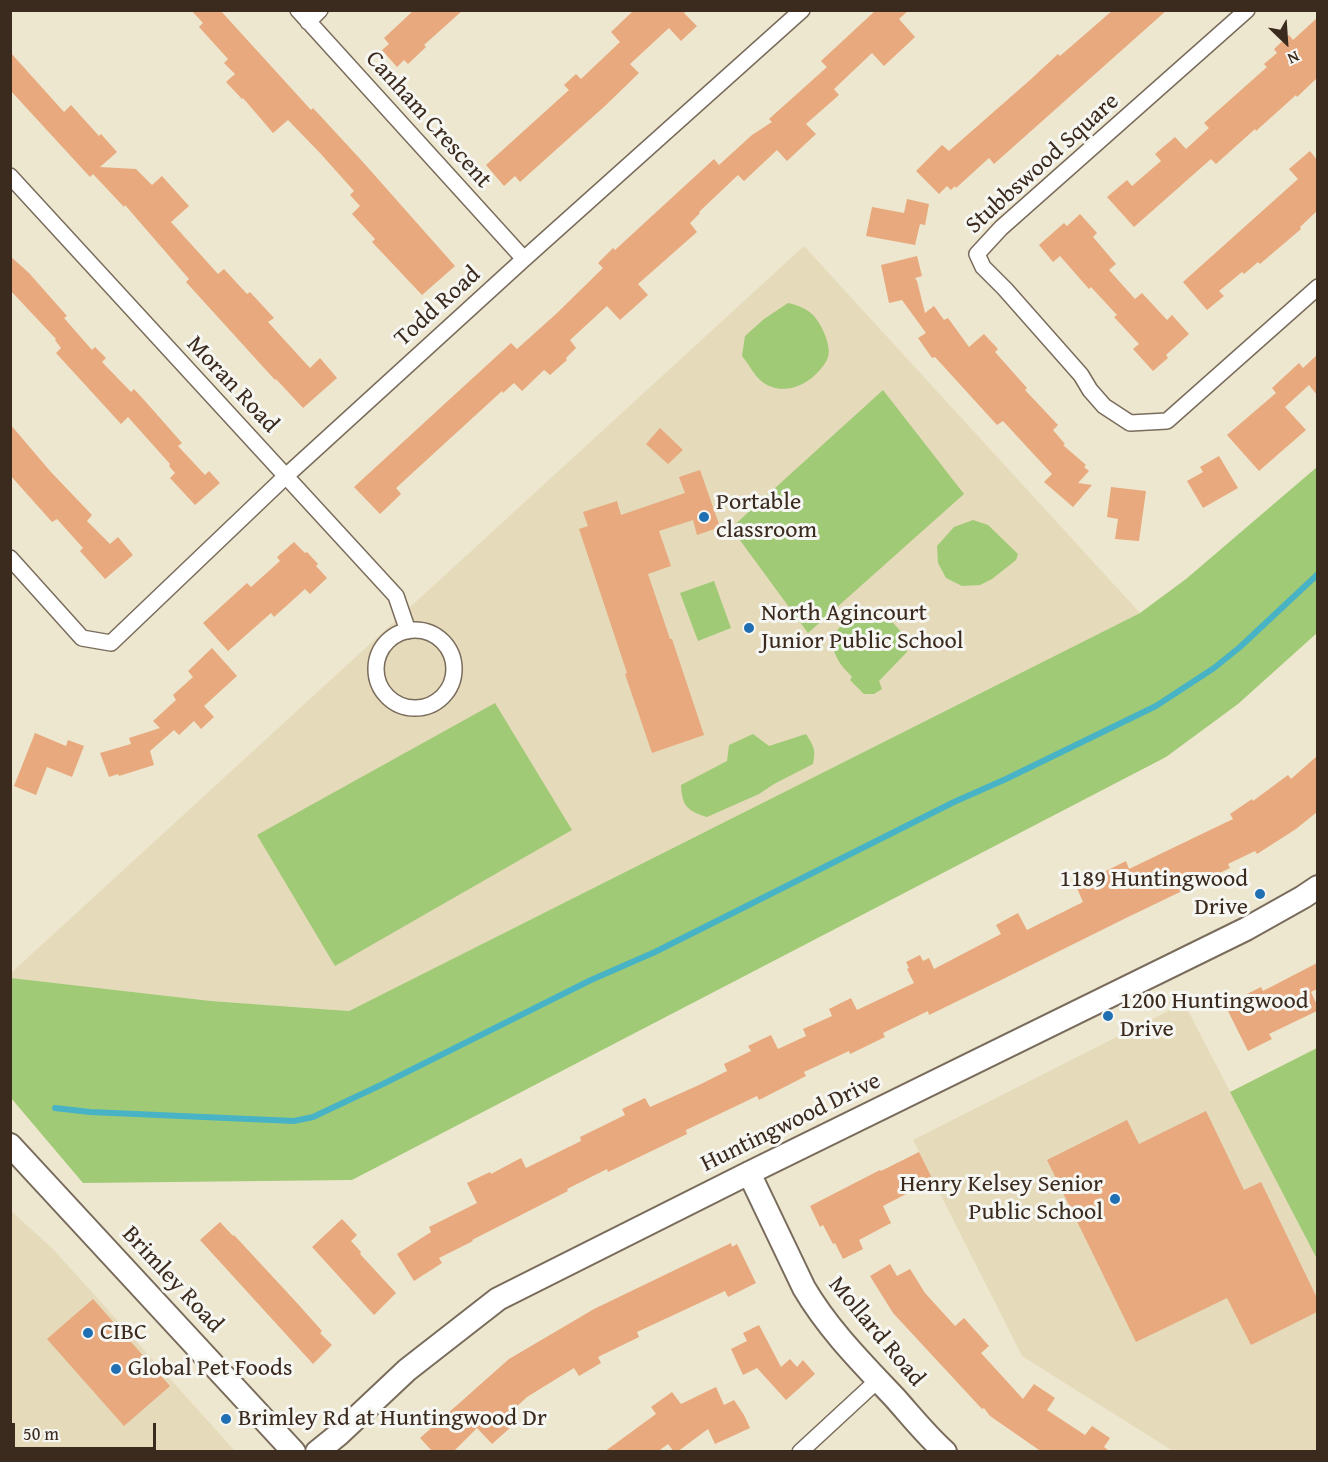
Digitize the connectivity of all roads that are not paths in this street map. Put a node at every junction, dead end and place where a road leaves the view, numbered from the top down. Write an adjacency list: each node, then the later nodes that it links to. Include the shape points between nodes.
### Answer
1 (320, 10): 4 (street)
2 (802, 10): 6 (street, Todd Road)
3 (1247, 10): 7 (street, Stubbswood Square, via 1001,228 977,254 982,267 1104,406 1130,423 1167,421)
4 (303, 16): 6 (street, Canham Crescent)
5 (10, 176): 8 (street, Moran Road)
6 (524, 259): 8 (street, Todd Road)
7 (1317, 287)
8 (286, 476): 9 (street, Todd Road, via 111,643 82,638); 10 (street, Moran Road, via 396,596)
9 (10, 558)
10 (408, 631): 10 (street, via 387,642 376,663 376,675 392,701 409,708 428,706 443,696 452,680 452,658 431,634)
11 (1317, 887): 13 (street, Huntingwood Drive, via 1246,929)
12 (10, 1145): 15 (street, Brimley Road)
13 (749, 1173): 14 (street, Mollard Road, via 814,1306); 16 (street, Huntingwood Drive, via 498,1299 406,1370)
14 (878, 1380): 17 (street); 18 (street, Mollard Road)
15 (294, 1452)
16 (317, 1452)
17 (800, 1452)
18 (945, 1452)

